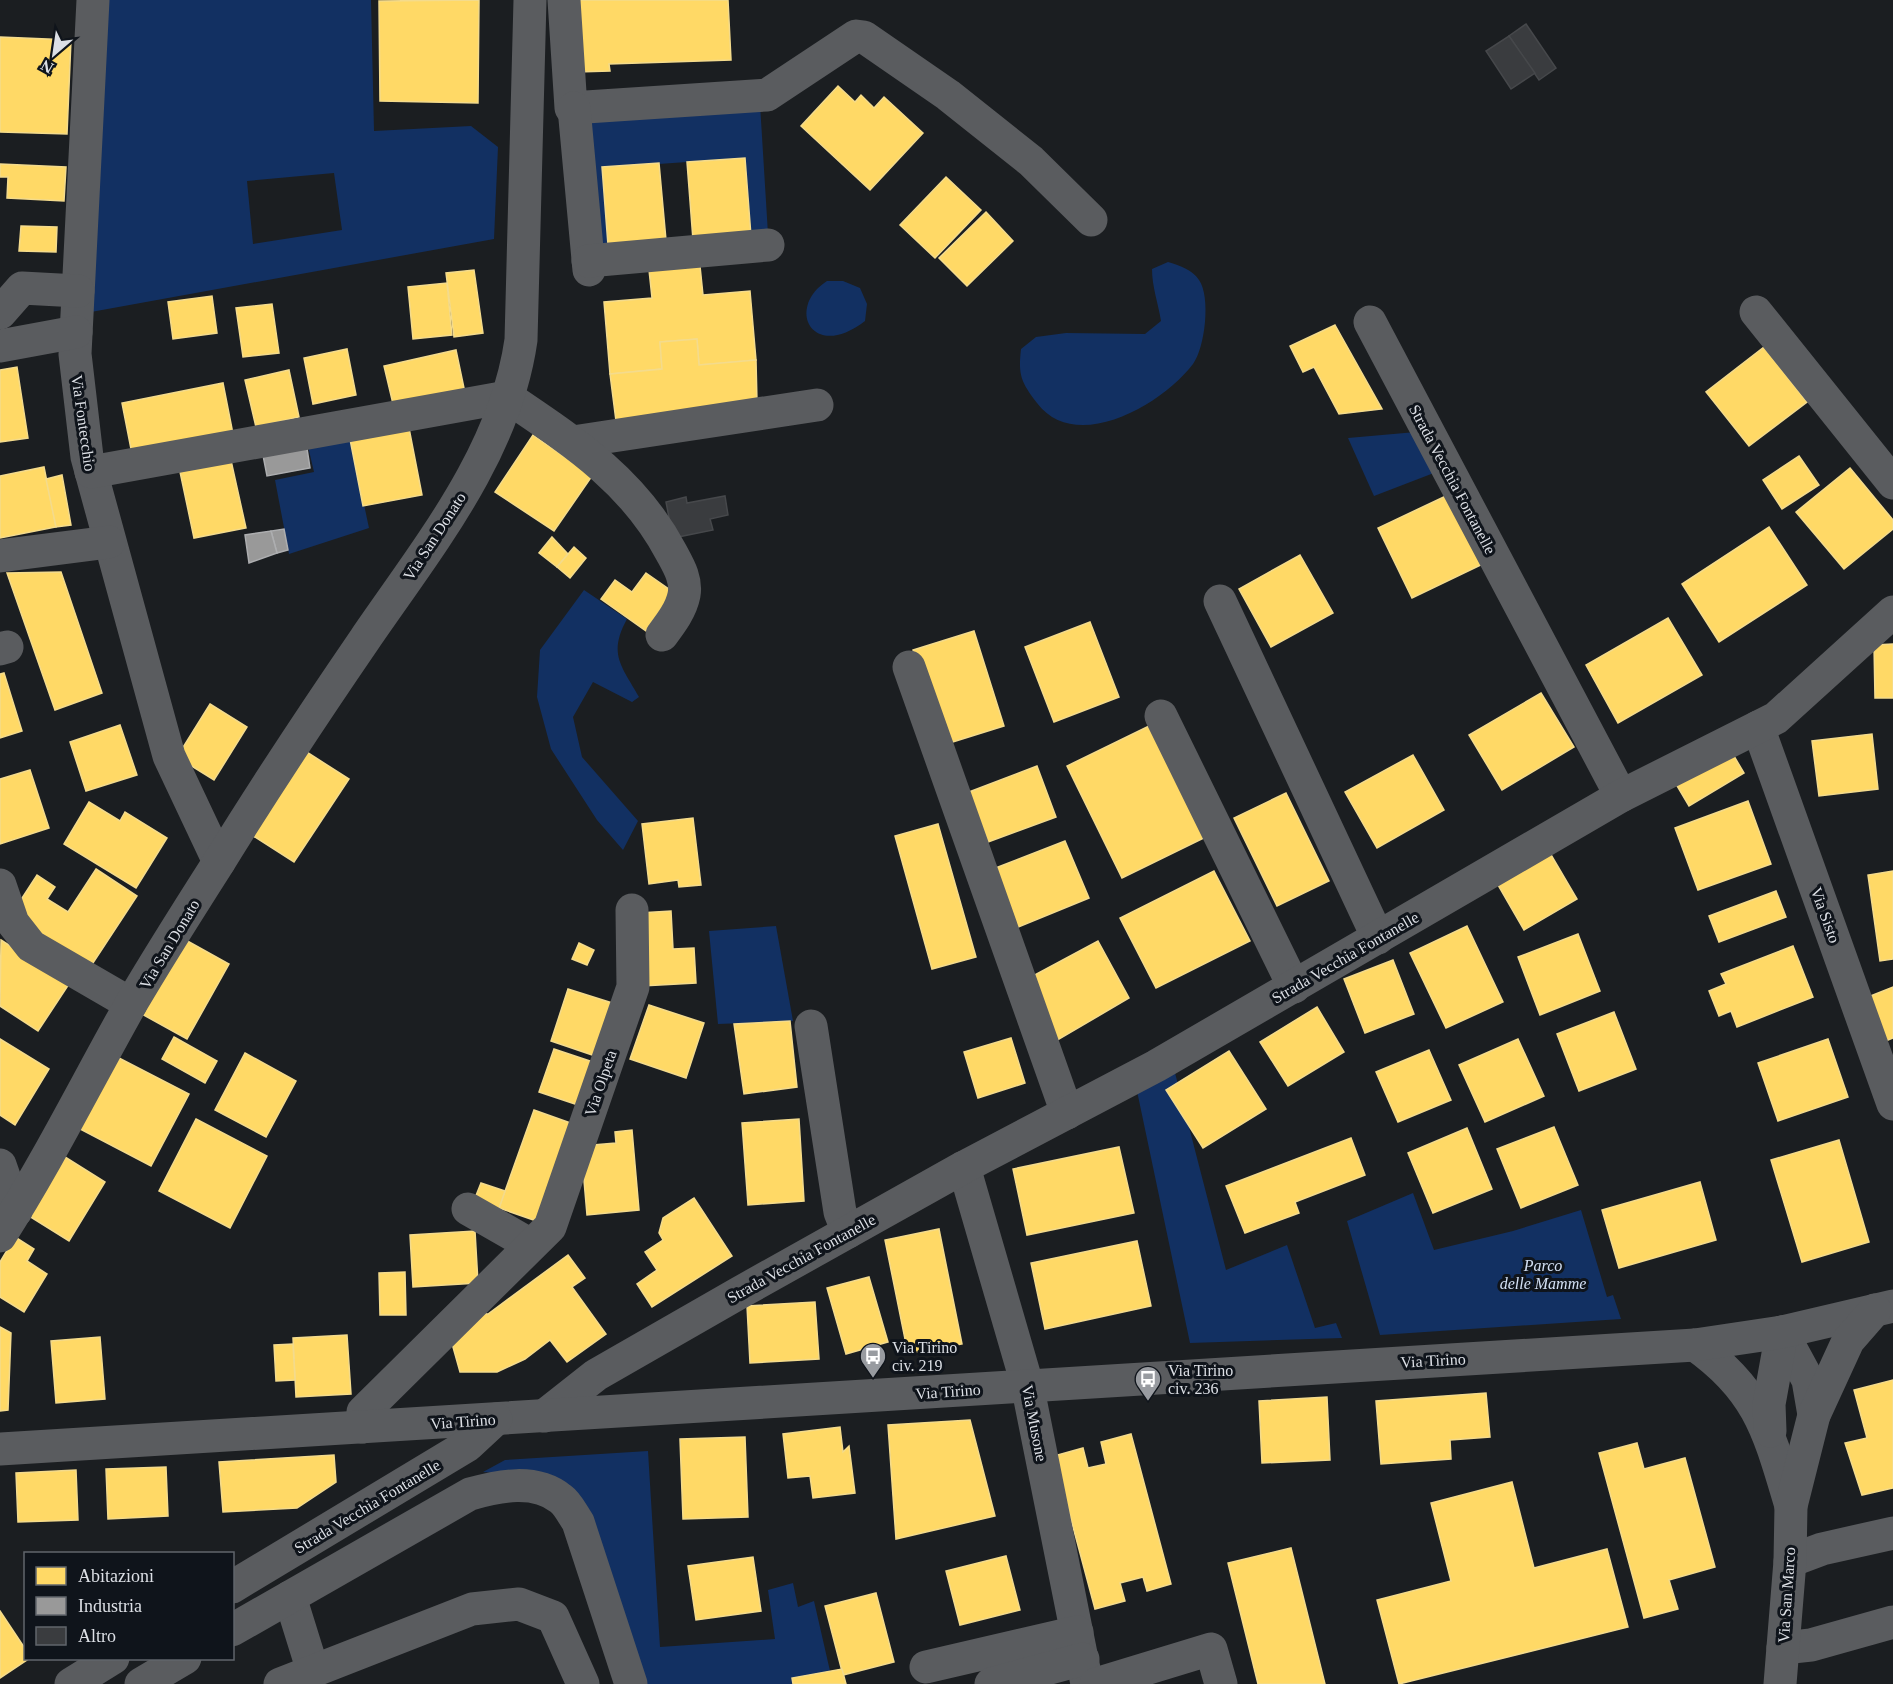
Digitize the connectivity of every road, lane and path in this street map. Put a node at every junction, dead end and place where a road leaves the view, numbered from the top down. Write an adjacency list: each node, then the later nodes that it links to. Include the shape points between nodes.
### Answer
1 (93, 0): 7 (street, Via Fontecchio)
2 (530, 0): 13 (street, Via San Donato, via 521,340 517,371)
3 (564, 0): 4 (street)
4 (574, 108): 5 (street, via 767,95 856,36 864,37 948,95 1031,161); 6 (street, via 589,266)
5 (1091, 220)
6 (768, 245)
7 (78, 291): 9 (street, via 22,288); 11 (street, Via Fontecchio)
8 (1756, 312): 17 (street)
9 (0, 313)
10 (1370, 322): 26 (street, Strada Vecchia Fontanelle)
11 (76, 332): 12 (street); 16 (street, Via Fontecchio, via 75,354)
12 (0, 346)
13 (507, 397): 15 (street); 16 (street); 27 (street, Via San Donato, via 488,446 464,491)
14 (817, 405): 15 (street)
15 (573, 442): 22 (street, via 625,485 656,524 683,574 684,594)
16 (91, 472): 18 (street, Via Fontecchio)
17 (1893, 483)
18 (109, 542): 19 (street); 27 (street, Via Fontecchio, via 169,756)
19 (0, 556)
20 (1220, 601): 30 (street)
21 (1893, 612): 25 (street, Strada Vecchia Fontanelle, via 1776,718)
22 (662, 635)
23 (909, 667): 35 (street)
24 (1161, 716): 31 (street)
25 (1758, 727): 26 (street, Strada Vecchia Fontanelle); 34 (street, Via Sisto)
26 (1621, 796): 30 (street, Strada Vecchia Fontanelle)
27 (219, 862): 32 (street, Via San Donato)
28 (0, 885): 32 (street, Via San Donato, via 13,923 31,946)
29 (632, 910): 41 (street, Via Olpeta, via 633,987 550,1227)
30 (1378, 938): 31 (street, Strada Vecchia Fontanelle)
31 (1294, 987): 35 (street, Strada Vecchia Fontanelle)
32 (131, 1004): 39 (street, Via San Donato, via 87,1089)
33 (811, 1026): 40 (street, via 840,1212)
34 (1893, 1104)
35 (1066, 1113): 37 (street, Strada Vecchia Fontanelle)
36 (0, 1165): 39 (street, Via San Donato)
37 (964, 1167): 40 (street, Strada Vecchia Fontanelle); 45 (street, Via Musone)
38 (468, 1209): 41 (street)
39 (8, 1224)
40 (848, 1232): 47 (street, Strada Vecchia Fontanelle, via 596,1375)
41 (531, 1245): 49 (street, Via Olpeta, via 363,1412)
42 (1884, 1308): 43 (street, Via Tirino); 46 (street, Via San Marco, via 1848,1341)
43 (1782, 1332): 44 (street, Via Tirino); 46 (street, Via San Marco, via 1808,1380); 50 (street, Via San Marco, via 1769,1404)
44 (1695, 1345): 45 (street, Via Tirino); 50 (street, Via San Marco, via 1740,1383)
45 (1027, 1384): 47 (street, Via Tirino); 62 (street, Via Musone)
46 (1814, 1415): 52 (street, Via San Marco)
47 (544, 1416): 48 (street, Via Tirino)
48 (496, 1419): 49 (street, Via Tirino); 55 (street, Strada Vecchia Fontanelle, via 468,1445)
49 (363, 1427): 51 (street, Via Tirino)
50 (1770, 1435): 52 (street, Via San Marco)
51 (0, 1449)
52 (1791, 1506): 54 (street, Via San Marco)
53 (1893, 1533): 54 (street, via 1822,1549)
54 (1790, 1561): 59 (street, Via San Marco)
55 (234, 1586)
56 (290, 1597): 58 (street); 64 (street); 69 (street, via 470,1494 503,1485 540,1487 562,1499 578,1522)
57 (1893, 1622): 59 (street, via 1811,1645)
58 (234, 1629)
59 (1783, 1648): 72 (street, Via San Marco)
60 (111, 1660): 65 (street)
61 (182, 1660): 66 (street)
62 (1086, 1665): 63 (street); 70 (street); 71 (street, via 1211,1649)
63 (926, 1667)
64 (313, 1671): 67 (street); 68 (street, via 472,1609 519,1604 553,1617)
65 (71, 1684)
66 (141, 1684)
67 (280, 1684)
68 (583, 1684)
69 (631, 1684)
70 (992, 1684)
71 (1221, 1684)
72 (1780, 1684)

